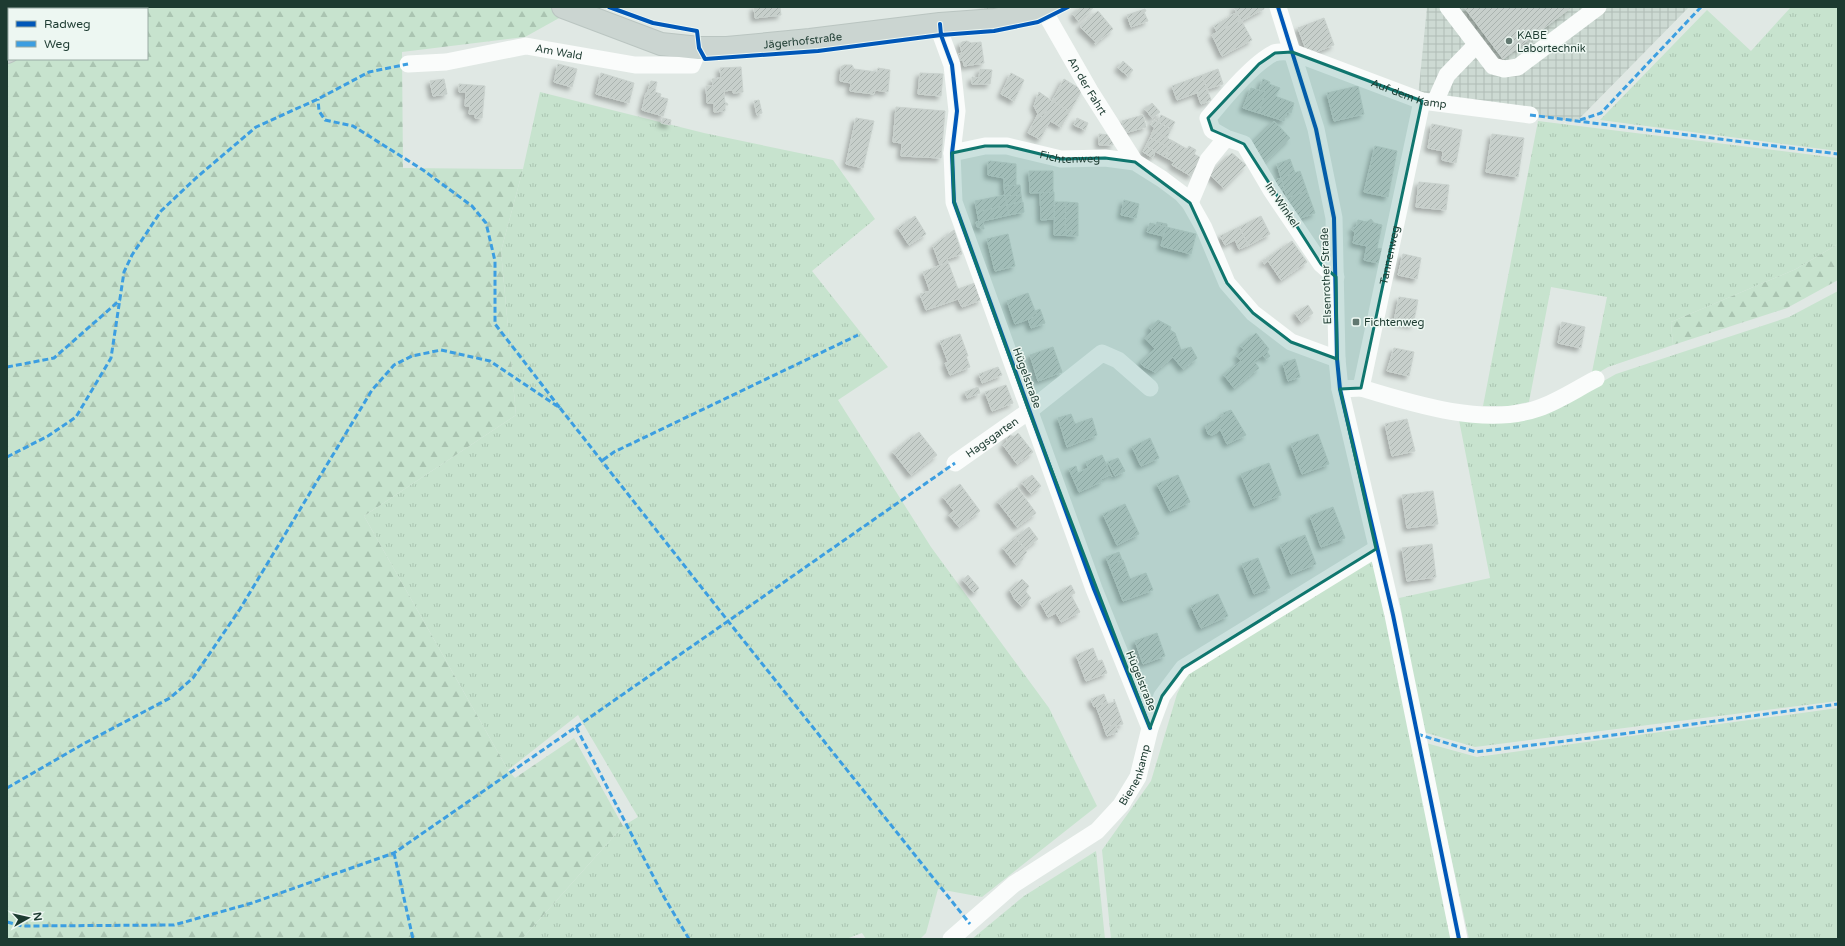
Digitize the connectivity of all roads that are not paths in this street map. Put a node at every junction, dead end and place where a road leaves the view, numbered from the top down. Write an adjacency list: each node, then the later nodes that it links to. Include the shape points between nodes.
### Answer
1 (563, 7): 8 (main road, Jägerhofstraße, via 661,44)
2 (1278, 7): 9 (street, Elsenrother Straße)
3 (1448, 7): 7 (street)
4 (1598, 7): 7 (street, via 1518,67 1504,69 1492,66)
5 (1045, 8): 6 (main road, Jägerhofstraße, via 995,20); 15 (street, An der Fahrt, via 1090,91)
6 (940, 24): 8 (main road, Jägerhofstraße, via 810,40 727,48); 14 (street, Hügelstraße, via 952,65 957,111)
7 (1476, 45): 11 (street, Tannenweg, via 1447,75)
8 (699, 48): 10 (street, Am Wald, via 692,65 635,65 526,46 446,62)
9 (1292, 52): 11 (street, Auf dem Kamp); 13 (street, Im Winkel, via 1275,52 1259,64 1208,118 1212,130); 17 (street, Elsenrother Straße, via 1316,129 1328,184 1334,218)
10 (408, 64)
11 (1428, 102): 12 (street, Auf dem Kamp); 21 (street, Tannenweg)
12 (1530, 115)
13 (1226, 138): 16 (street, via 1208,160); 17 (street, Im Winkel, via 1244,144 1271,190 1322,264)
14 (952, 153): 15 (street, Fichtenweg, via 985,146 1007,146 1061,159 1105,158); 23 (street, Hügelstraße, via 954,202)
15 (1135, 162): 16 (street, Fichtenweg, via 1162,179)
16 (1190, 203): 18 (street, Fichtenweg, via 1204,228 1227,283 1252,313 1291,342)
17 (1336, 277): 18 (street, Elsenrother Straße)
18 (1337, 359): 22 (street, Elsenrother Straße)
19 (1596, 379): 21 (street, via 1539,408 1485,415 1421,406)
20 (1150, 388): 23 (street, Hagsgarten, via 1118,360 1102,353)
21 (1361, 388): 22 (street)
22 (1340, 389): 25 (street, Elsenrother Straße)
23 (1029, 411): 24 (street, Hagsgarten); 26 (street, Hügelstraße, via 1094,589)
24 (955, 463)
25 (1376, 549): 26 (street, Bienenkamp, via 1183,668 1162,696); 28 (street, Elsenrother Straße, via 1396,629)
26 (1150, 728): 27 (street, Bienenkamp, via 1138,777 1121,805 1097,832 1014,884)
27 (951, 939)
28 (1459, 939)

